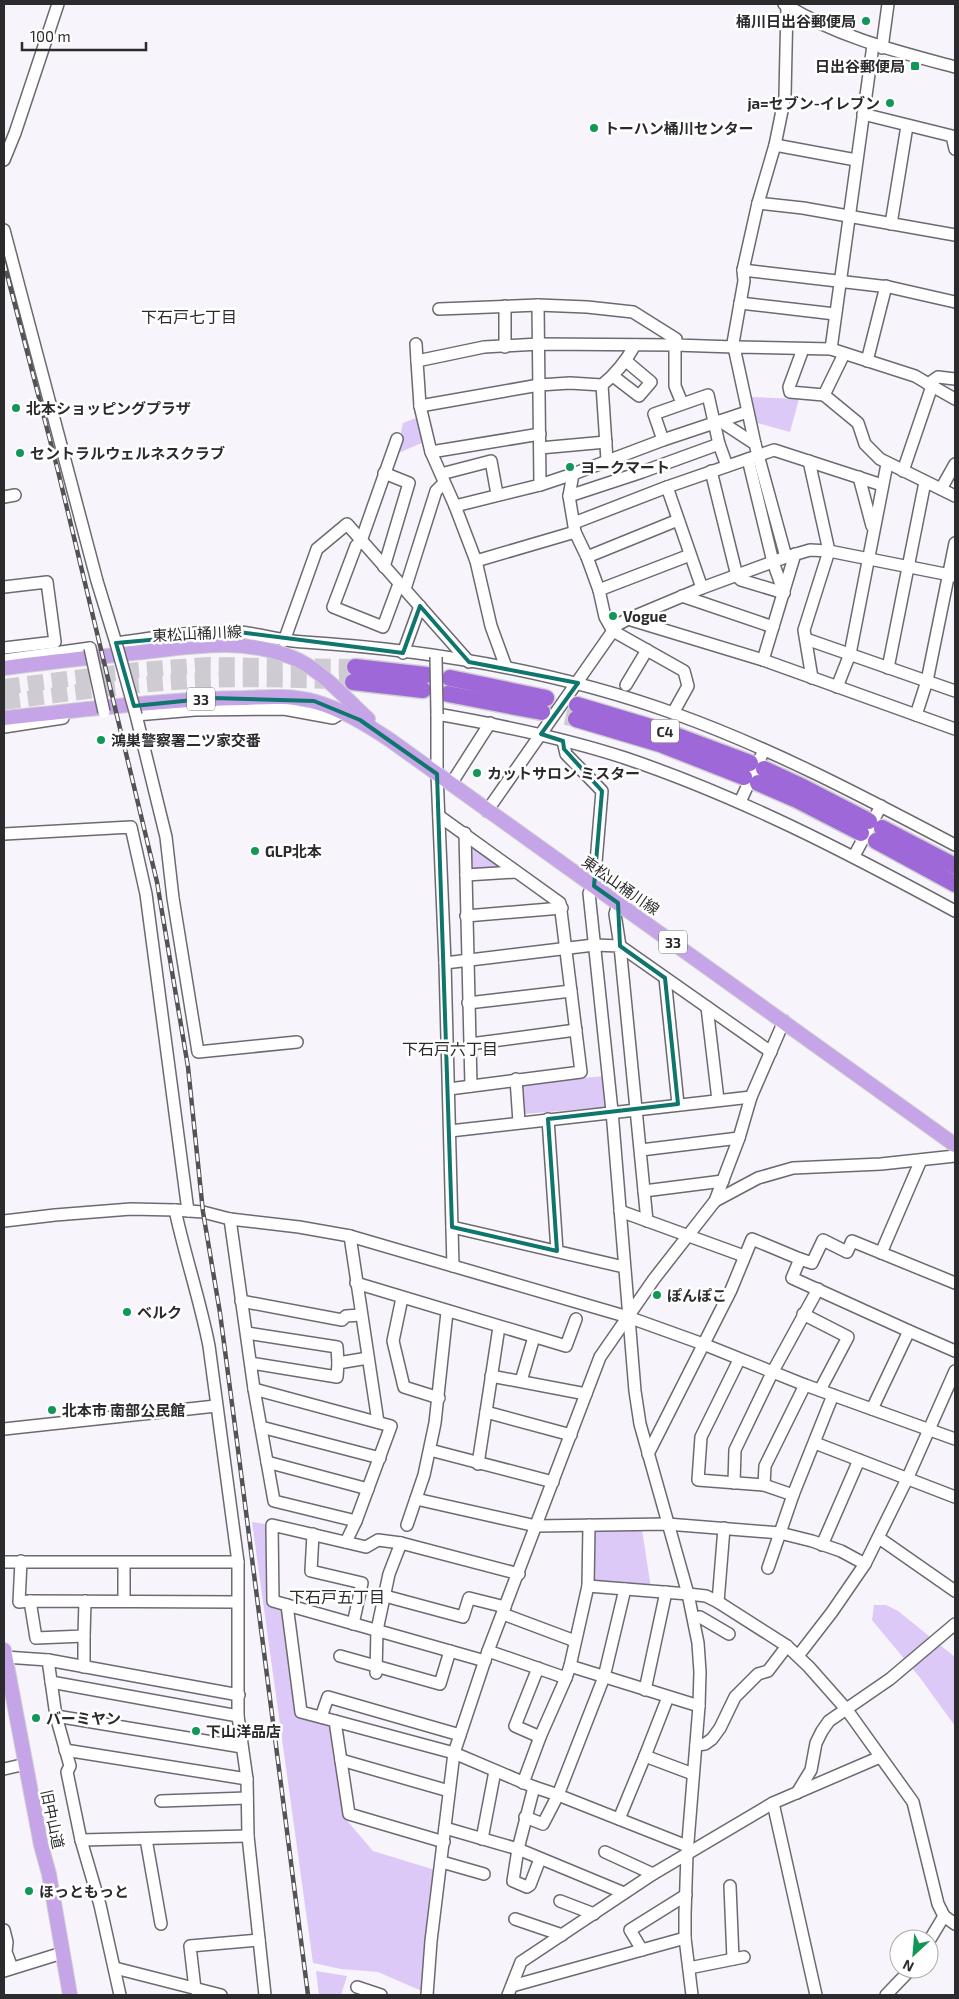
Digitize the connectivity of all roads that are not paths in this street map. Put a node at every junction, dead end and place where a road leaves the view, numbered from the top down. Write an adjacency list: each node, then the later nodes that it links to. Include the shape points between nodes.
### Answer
1 (58, 4): 10 (street)
2 (786, 4): 4 (street, via 831,28); 8 (street, via 785,96)
3 (888, 4): 4 (street)
4 (878, 47): 5 (street); 6 (street)
5 (955, 67)
6 (862, 114): 7 (street); 11 (street)
7 (907, 126): 9 (street, via 952,136); 14 (street)
8 (775, 145): 11 (street); 12 (street)
9 (955, 149)
10 (4, 160)
11 (856, 160): 13 (street)
12 (758, 202): 13 (street); 17 (street)
13 (849, 217): 14 (street); 18 (street)
14 (892, 224): 16 (street)
15 (4, 230): 108 (street)
16 (955, 235)
17 (743, 270): 18 (street); 21 (street)
18 (841, 280): 19 (street); 25 (street)
19 (886, 286): 20 (street); 37 (street)
20 (955, 302)
21 (740, 303): 25 (street); 31 (street)
22 (538, 305): 23 (street); 27 (street); 29 (street, via 587,306 633,312 676,339)
23 (505, 306): 24 (street); 30 (street)
24 (439, 309)
25 (835, 314): 33 (street)
26 (416, 344): 36 (street)
27 (539, 344): 28 (street); 30 (street); 40 (street)
28 (635, 345): 29 (street); 35 (street)
29 (675, 345): 31 (street); 45 (street, via 675,386)
30 (505, 347): 36 (street, via 484,347)
31 (734, 347): 32 (street); 47 (street)
32 (803, 349): 33 (street); 43 (street, via 790,392)
33 (831, 349): 34 (street)
34 (844, 354): 37 (street); 43 (street)
35 (626, 360): 38 (street); 38 (street, via 650,382 640,396)
36 (416, 361): 46 (street)
37 (867, 361): 42 (street, via 915,376)
38 (613, 376): 41 (street)
39 (955, 379): 42 (street, via 938,377)
40 (539, 385): 41 (street); 46 (street); 49 (street)
41 (602, 385): 52 (street)
42 (930, 385): 44 (street); 64 (street)
43 (824, 395): 60 (street, via 858,423 865,444)
44 (955, 399)
45 (682, 404): 48 (street, via 708,395); 51 (street, via 654,414)
46 (420, 406): 56 (street)
47 (747, 412): 48 (street); 55 (street)
48 (717, 422): 51 (street); 53 (street); 55 (street)
49 (540, 434): 54 (street); 56 (street)
50 (397, 439): 66 (street)
51 (663, 440): 58 (street)
52 (606, 442): 54 (street); 58 (street)
53 (719, 444): 62 (street); 65 (street)
54 (540, 448): 71 (street)
55 (758, 449): 57 (street); 59 (street, via 774,450); 87 (street)
56 (431, 452): 69 (street)
57 (748, 459): 62 (street); 91 (street)
58 (607, 460): 67 (street)
59 (810, 461): 68 (street); 85 (street)
60 (887, 464): 64 (street); 72 (street)
61 (955, 464): 74 (street)
62 (727, 466): 63 (street)
63 (711, 471): 73 (street); 95 (street)
64 (903, 471): 70 (street)
65 (642, 472): 76 (street); 77 (street)
66 (384, 473): 83 (street); 92 (street, via 409,482)
67 (573, 474): 71 (street); 77 (street)
68 (858, 477): 72 (street); 82 (street)
69 (443, 478): 75 (street, via 491,462); 79 (street); 97 (street)
70 (925, 482): 74 (street); 93 (street)
71 (540, 484): 75 (street)
72 (882, 485): 82 (street)
73 (667, 486): 76 (street); 80 (street)
74 (941, 489): 78 (street)
75 (497, 494): 79 (street)
76 (648, 494): 81 (street)
77 (569, 496): 81 (street)
78 (955, 496)
79 (455, 506): 90 (street)
80 (678, 520): 86 (street); 88 (street)
81 (574, 528): 88 (street); 90 (street)
82 (873, 530): 89 (street)
83 (361, 541): 92 (street); 97 (street, via 356,546 333,607 383,627); 107 (street, via 347,524 317,549)
84 (955, 543): 94 (street)
85 (829, 551): 87 (street, via 810,550); 89 (street); 106 (street, via 804,630)
86 (690, 555): 98 (street); 99 (street)
87 (791, 555): 91 (street); 100 (street)
88 (587, 557): 99 (street)
89 (868, 558): 93 (street); 113 (street)
90 (476, 561): 118 (street, via 491,626)
91 (773, 562): 95 (street); 100 (street)
92 (384, 567): 97 (street)
93 (908, 568): 94 (street); 120 (street)
94 (952, 575): 123 (street)
95 (737, 576): 98 (street); 100 (street)
96 (4, 587): 110 (street, via 46,582)
97 (402, 587): 102 (street)
98 (702, 588): 101 (street)
99 (599, 590): 105 (street, via 605,617)
100 (784, 592): 104 (street)
101 (682, 596): 103 (street); 104 (street)
102 (420, 606): 112 (street); 117 (street)
103 (628, 619): 105 (street); 116 (street)
104 (773, 627): 116 (street)
105 (613, 631): 111 (street); 125 (street)
106 (806, 639): 113 (street); 122 (street)
107 (284, 641): 108 (street, via 238,632 160,636); 112 (street)
108 (116, 643): 135 (street, bridge)
109 (4, 648): 110 (street)
110 (56, 648): 115 (street); 139 (street, bridge, via 90,648 104,712)
111 (647, 650): 126 (street); 133 (street, via 684,671 688,686)
112 (403, 653): 114 (street)
113 (850, 654): 120 (street); 128 (street)
114 (436, 657): 117 (street); 134 (street, bridge)
115 (4, 660)
116 (763, 660): 122 (street)
117 (469, 662): 118 (street)
118 (506, 667): 125 (street)
119 (4, 668): 142 (main road, 東松山桶川線 / 33, via 196,646 236,644 264,648 293,657 316,672)
120 (888, 668): 123 (street)
121 (354, 675): 124 (highway)
122 (812, 678): 128 (street)
123 (927, 681): 129 (street); 136 (street)
124 (424, 682)
125 (578, 683): 133 (street); 141 (street)
126 (626, 685)
127 (449, 686): 130 (highway)
128 (837, 687): 136 (street)
129 (955, 691)
130 (544, 705)
131 (343, 712): 135 (street, 33, via 333,718 284,709 195,710); 137 (main road, 東松山桶川線 / 33, via 314,701 287,698 213,698); 142 (main road, 東松山桶川線 / 33)
132 (576, 712): 151 (highway, C4, via 660,744 754,773 798,800)
133 (673, 713): 144 (street)
134 (437, 714): 138 (street); 145 (street)
135 (136, 715): 176 (street, via 166,837 198,1052)
136 (916, 715): 140 (street)
137 (4, 718)
138 (490, 723): 141 (street); 146 (street)
139 (4, 727)
140 (955, 729)
141 (541, 734): 143 (street); 149 (street)
142 (390, 740): 145 (main road, 東松山桶川線 / 33)
143 (564, 741): 147 (street, via 623,757); 160 (street, via 566,754 602,791)
144 (764, 750): 147 (street); 148 (street)
145 (437, 774): 146 (main road, 東松山桶川線 / 33); 150 (street)
146 (451, 784): 149 (main road, 東松山桶川線 / 33)
147 (740, 802): 155 (street)
148 (881, 806): 154 (street); 155 (street)
149 (487, 811): 160 (main road, 東松山桶川線 / 33)
150 (439, 816): 152 (street); 169 (street)
151 (872, 831): 156 (highway, C4); 159 (highway, C4)
152 (465, 833): 157 (street); 158 (street)
153 (4, 834): 199 (street, via 131,827 146,894)
154 (955, 845)
155 (854, 856): 163 (street)
156 (955, 866)
157 (516, 872): 158 (street); 162 (street, via 560,903)
158 (466, 875): 164 (street)
159 (955, 884)
160 (594, 886): 161 (main road, 東松山桶川線 / 33); 165 (street, via 589,893)
161 (618, 903): 166 (street, via 615,914); 174 (main road, 東松山桶川線 / 33)
162 (562, 908): 164 (street); 167 (street)
163 (955, 910)
164 (466, 916): 168 (street)
165 (594, 945): 166 (street); 167 (street); 186 (street)
166 (620, 946): 170 (street); 185 (street)
167 (566, 949): 168 (street); 171 (street)
168 (467, 961): 169 (street); 172 (street)
169 (445, 963): 181 (street)
170 (665, 978): 173 (street); 184 (street)
171 (571, 991): 172 (street); 175 (street)
172 (468, 1003): 177 (street)
173 (706, 1007): 178 (street); 183 (street)
174 (784, 1021): 178 (street); 191 (main road, 東松山桶川線 / 33)
175 (576, 1030): 177 (street); 179 (street, via 581,1072)
176 (297, 1042)
177 (470, 1044): 180 (street)
178 (771, 1052): 182 (street)
179 (516, 1079): 180 (street); 188 (street)
180 (471, 1086): 181 (street)
181 (449, 1089): 189 (street)
182 (751, 1096): 183 (street); 190 (street)
183 (718, 1100): 184 (street)
184 (678, 1104): 185 (street)
185 (637, 1108): 186 (street); 192 (street)
186 (612, 1111): 187 (street); 200 (street)
187 (548, 1119): 188 (street); 207 (street)
188 (519, 1122): 189 (street)
189 (450, 1131): 204 (street)
190 (739, 1138): 192 (street); 195 (street)
191 (955, 1145)
192 (641, 1150): 196 (street)
193 (955, 1156): 194 (street)
194 (921, 1160): 197 (street, via 793,1168 758,1178); 208 (street)
195 (723, 1180): 196 (street); 197 (street)
196 (644, 1191): 202 (street)
197 (715, 1202): 206 (street)
198 (175, 1210): 199 (street); 203 (street, via 130,1209); 244 (street, via 204,1321)
199 (188, 1211): 201 (street)
200 (620, 1211): 202 (street); 212 (street)
201 (230, 1219): 205 (street); 217 (street)
202 (647, 1221): 206 (street)
203 (4, 1222)
204 (452, 1226): 207 (street); 211 (street)
205 (350, 1236): 211 (street); 213 (street)
206 (688, 1236): 209 (street); 221 (street)
207 (557, 1251): 212 (street)
208 (881, 1253): 210 (street, via 852,1241 848,1252 823,1240 812,1263); 214 (street)
209 (744, 1256): 210 (street, via 752,1239); 227 (street, via 731,1290)
210 (800, 1259): 215 (street, via 792,1278)
211 (453, 1266): 221 (street)
212 (624, 1267): 221 (street)
213 (356, 1283): 216 (street); 220 (street)
214 (955, 1283)
215 (818, 1288): 219 (street); 224 (street)
216 (402, 1298): 218 (street); 243 (street, via 393,1340 404,1387)
217 (241, 1301): 220 (street, via 342,1320 346,1316); 225 (street)
218 (447, 1312): 223 (street); 243 (street)
219 (803, 1314): 234 (street); 240 (street, via 848,1336)
220 (361, 1315): 229 (street)
221 (628, 1317): 227 (street); 241 (street, via 600,1357); 255 (street, via 635,1391)
222 (576, 1319): 226 (street, via 566,1346)
223 (499, 1327): 226 (street); 235 (street)
224 (909, 1330): 228 (street); 245 (street)
225 (247, 1333): 231 (street); 232 (street, via 337,1348)
226 (534, 1337): 236 (street)
227 (703, 1344): 230 (street); 255 (street)
228 (955, 1351)
229 (368, 1358): 232 (street); 247 (street)
230 (739, 1360): 234 (street); 262 (street, via 701,1437 698,1480)
231 (251, 1363): 232 (street, via 337,1377); 239 (street)
232 (338, 1363)
233 (955, 1371): 238 (street)
234 (772, 1373): 237 (street); 262 (street, via 735,1450)
235 (492, 1376): 236 (street); 246 (street)
236 (521, 1381): 241 (street)
237 (805, 1385): 240 (street); 263 (street, via 765,1466)
238 (951, 1388): 250 (street)
239 (254, 1390): 247 (street); 248 (street)
240 (820, 1390): 242 (street)
241 (586, 1394): 251 (street)
242 (833, 1395): 245 (street); 253 (street)
243 (439, 1398): 254 (street)
244 (216, 1406): 249 (street); 282 (street)
245 (872, 1409): 250 (street)
246 (486, 1412): 251 (street); 259 (street)
247 (378, 1422): 256 (street, via 391,1426)
248 (261, 1427): 256 (street); 258 (street)
249 (4, 1430)
250 (928, 1430): 252 (street); 260 (street)
251 (571, 1435): 261 (street)
252 (955, 1439)
253 (815, 1443): 257 (street); 265 (street)
254 (430, 1450): 259 (street); 267 (street)
255 (648, 1454): 269 (street)
256 (380, 1458): 264 (street)
257 (859, 1460): 260 (street); 279 (street)
258 (267, 1462): 264 (street); 268 (street, via 274,1501)
259 (478, 1464): 261 (street)
260 (908, 1477): 266 (street); 276 (street)
261 (552, 1482): 272 (street)
262 (734, 1482): 263 (street)
263 (764, 1484): 265 (street)
264 (368, 1489): 268 (street)
265 (794, 1495): 274 (street)
266 (955, 1497)
267 (416, 1499): 270 (street); 272 (street)
268 (356, 1521): 277 (street)
269 (667, 1524): 271 (street); 273 (street); 291 (street)
270 (407, 1525)
271 (590, 1525): 272 (street); 287 (street)
272 (536, 1526): 286 (street)
273 (724, 1528): 274 (street); 297 (street)
274 (780, 1533): 279 (street); 285 (street)
275 (313, 1534): 277 (street); 298 (street, via 272,1525 273,1602); 301 (street, via 311,1571 362,1583)
276 (879, 1538): 284 (street); 289 (street)
277 (346, 1542): 278 (street, via 366,1547 378,1540)
278 (401, 1543): 286 (street); 292 (street)
279 (822, 1545): 284 (street)
280 (21, 1561): 281 (street); 283 (street); 293 (street, via 20,1602)
281 (4, 1562)
282 (238, 1562): 283 (street); 296 (street)
283 (124, 1563): 295 (street)
284 (865, 1564): 312 (street)
285 (768, 1568)
286 (519, 1574): 299 (street)
287 (588, 1586): 288 (street); 306 (street)
288 (625, 1589): 290 (street); 318 (street)
289 (955, 1591)
290 (666, 1592): 291 (street); 321 (street)
291 (688, 1594): 297 (street, via 706,1596); 300 (street)
292 (384, 1596): 299 (street, via 463,1617 469,1598); 303 (street)
293 (30, 1601): 294 (street); 305 (street, via 36,1638)
294 (85, 1601): 295 (street); 305 (street)
295 (124, 1601): 296 (street)
296 (237, 1602): 322 (street)
297 (718, 1602): 307 (street)
298 (287, 1605): 301 (street); 328 (street, via 301,1712)
299 (504, 1611): 306 (street); 311 (street)
300 (694, 1618): 304 (street, via 700,1617); 324 (street, via 700,1672)
301 (353, 1624): 303 (street)
302 (955, 1624): 325 (street, via 890,1679)
303 (378, 1626): 308 (street); 317 (street)
304 (729, 1634)
305 (84, 1636): 315 (street)
306 (575, 1641): 314 (street)
307 (787, 1646): 312 (street); 332 (street, via 768,1671 758,1674 735,1697 712,1739 705,1744)
308 (450, 1651): 311 (street); 317 (street, via 440,1684)
309 (4, 1654): 313 (street); 339 (main road, 旧中山道)
310 (340, 1656): 317 (street)
311 (487, 1656): 316 (street); 330 (street)
312 (798, 1656): 325 (street)
313 (48, 1660): 315 (street); 320 (street)
314 (570, 1666): 318 (street); 319 (street)
315 (84, 1667): 322 (street)
316 (538, 1668): 319 (street); 331 (street, via 515,1726)
317 (376, 1671)
318 (604, 1677): 321 (street); 347 (street)
319 (566, 1678): 331 (street)
320 (50, 1682): 326 (street); 327 (street)
321 (645, 1690): 323 (street)
322 (239, 1695): 327 (street)
323 (668, 1697): 324 (street); 336 (street)
324 (699, 1706): 332 (street)
325 (847, 1710): 337 (street); 346 (street, via 829,1721 822,1731 810,1770)
326 (56, 1716): 333 (street); 334 (street)
327 (238, 1716): 333 (street)
328 (321, 1717): 329 (street); 330 (street, via 328,1697)
329 (335, 1720): 335 (street); 338 (street)
330 (460, 1735): 335 (street)
331 (540, 1737): 344 (street)
332 (696, 1744): 342 (street)
333 (242, 1748): 343 (street)
334 (65, 1750): 343 (street); 357 (street)
335 (454, 1753): 341 (street); 345 (street)
336 (645, 1756): 342 (street); 352 (street)
337 (880, 1757): 346 (street); 371 (street, via 912,1802 938,1904)
338 (341, 1760): 345 (street); 358 (street, via 349,1814)
339 (26, 1764): 340 (street); 381 (main road, 旧中山道)
340 (4, 1769)
341 (495, 1771): 344 (street); 356 (street)
342 (693, 1774): 360 (street)
343 (247, 1779): 348 (street)
344 (528, 1785): 347 (street); 351 (street)
345 (449, 1791): 353 (street)
346 (797, 1792): 350 (street)
347 (558, 1795): 351 (street, via 543,1824); 352 (street)
348 (247, 1798): 349 (street); 354 (street)
349 (161, 1801)
350 (772, 1803): 360 (street); 396 (street)
351 (525, 1817): 359 (street)
352 (619, 1819): 360 (street)
353 (445, 1828): 356 (street); 358 (street)
354 (248, 1836): 355 (street); 379 (street)
355 (146, 1839): 357 (street); 373 (street)
356 (482, 1839): 359 (street)
357 (81, 1840): 382 (street)
358 (444, 1842): 363 (street)
359 (518, 1850): 362 (street); 362 (street, via 513,1881 527,1887)
360 (687, 1850): 365 (street); 368 (street)
361 (605, 1852): 365 (street)
362 (540, 1859): 367 (street)
363 (442, 1862): 364 (street); 394 (street)
364 (484, 1874)
365 (653, 1874): 367 (street)
366 (730, 1886): 383 (street, via 739,1958)
367 (624, 1893): 370 (street)
368 (686, 1894): 378 (street); 380 (street, via 630,1930)
369 (560, 1901): 370 (street)
370 (594, 1914): 377 (street)
371 (944, 1916): 374 (street); 375 (street)
372 (515, 1919): 377 (street)
373 (161, 1924)
374 (955, 1924)
375 (936, 1929)
376 (4, 1930): 384 (street)
377 (562, 1935): 388 (street, via 521,1962)
378 (685, 1938): 380 (street); 383 (street)
379 (260, 1940): 387 (street, via 190,1946); 392 (street)
380 (642, 1950): 388 (street)
381 (62, 1953): 384 (street); 389 (main road, 旧中山道)
382 (115, 1968): 387 (street); 390 (street)
383 (689, 1968): 395 (street)
384 (8, 1970)
385 (901, 1979): 397 (street)
386 (357, 1987): 393 (street)
387 (194, 1988): 391 (street)
388 (510, 1991)
389 (70, 1995)
390 (120, 1995)
391 (221, 1995)
392 (265, 1995)
393 (381, 1995)
394 (427, 1995)
395 (692, 1995)
396 (816, 1995)
397 (886, 1995)

